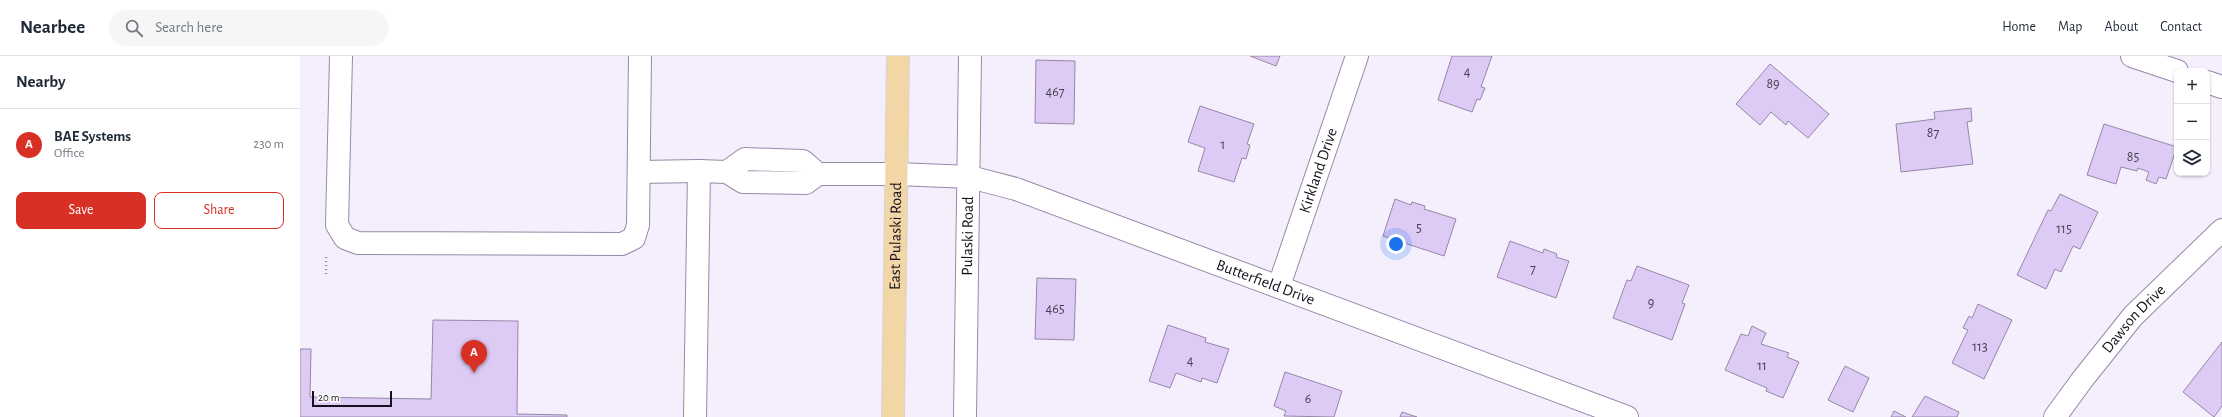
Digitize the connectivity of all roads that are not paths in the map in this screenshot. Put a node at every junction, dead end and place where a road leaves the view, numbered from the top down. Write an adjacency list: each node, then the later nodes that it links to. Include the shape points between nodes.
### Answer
1 (341, 56): 11 (street, via 337,225 345,238 358,243 622,244 634,238 638,225)
2 (640, 56): 11 (street)
3 (898, 56): 12 (main road, East Pulaski Road)
4 (970, 56): 13 (street, Pulaski Road)
5 (1357, 56): 15 (street, Kirkland Drive)
6 (2132, 56): 7 (street)
7 (2174, 70)
8 (2210, 83): 9 (street)
9 (2222, 87)
10 (699, 171): 11 (street); 12 (street, Butterfield Drive, via 727,172 743,182 806,183 818,174); 16 (street)
11 (639, 172)
12 (897, 174): 13 (street, Butterfield Drive); 17 (main road, East Pulaski Road)
13 (970, 177): 15 (street, Butterfield Drive, via 1016,189); 18 (street, Pulaski Road)
14 (2222, 230): 20 (street, Dawson Drive, via 2133,316)
15 (1279, 286): 19 (street, Butterfield Drive)
16 (695, 417)
17 (893, 417)
18 (965, 417)
19 (1627, 417)
20 (2056, 417)

